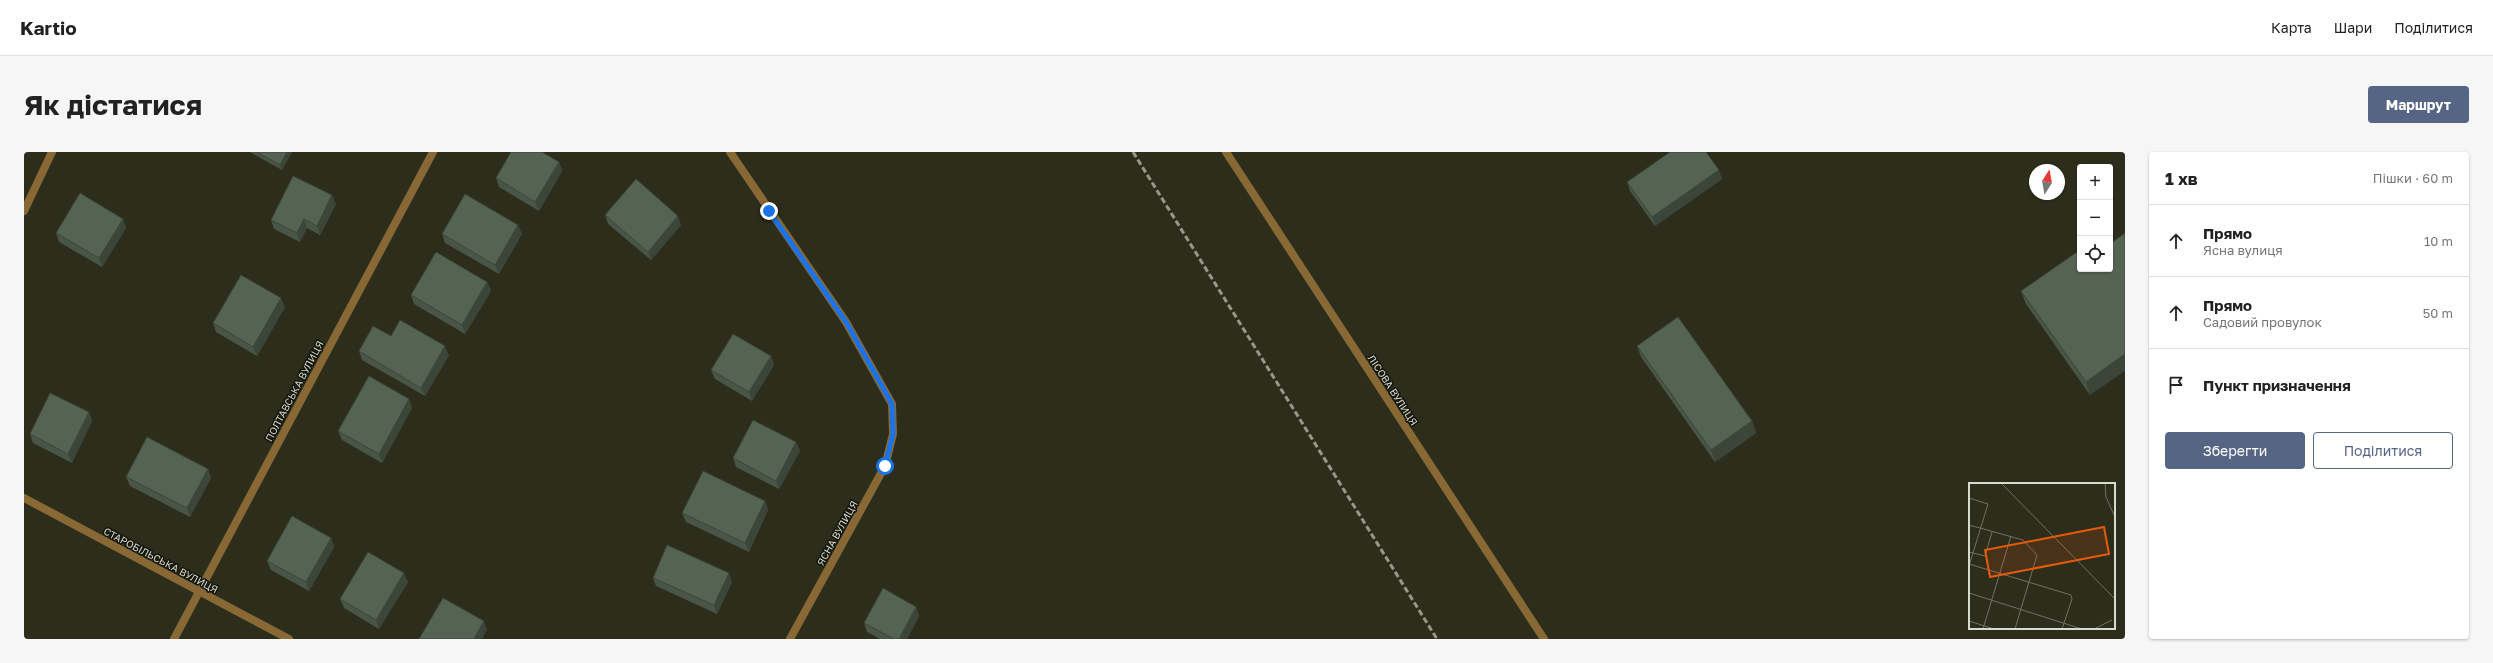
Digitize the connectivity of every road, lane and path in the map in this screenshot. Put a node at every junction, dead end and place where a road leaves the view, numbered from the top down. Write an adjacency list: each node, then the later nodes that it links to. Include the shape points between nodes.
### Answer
1 (52, 152): 5 (street)
2 (433, 152): 7 (street, ПОЛТАВСЬКА ВУЛИЦЯ)
3 (730, 152): 10 (street, ЯСНА ВУЛИЦЯ, via 846,322 892,404 893,434 885,466)
4 (1226, 152): 11 (street, ЛІСОВА ВУЛИЦЯ)
5 (24, 211)
6 (24, 498): 7 (street, СТАРОБІЛЬСЬКА ВУЛИЦЯ)
7 (199, 591): 8 (street, ПОЛТАВСЬКА ВУЛИЦЯ); 9 (street, СТАРОБІЛЬСЬКА ВУЛИЦЯ)
8 (174, 639)
9 (289, 639)
10 (790, 639)
11 (1544, 639)

